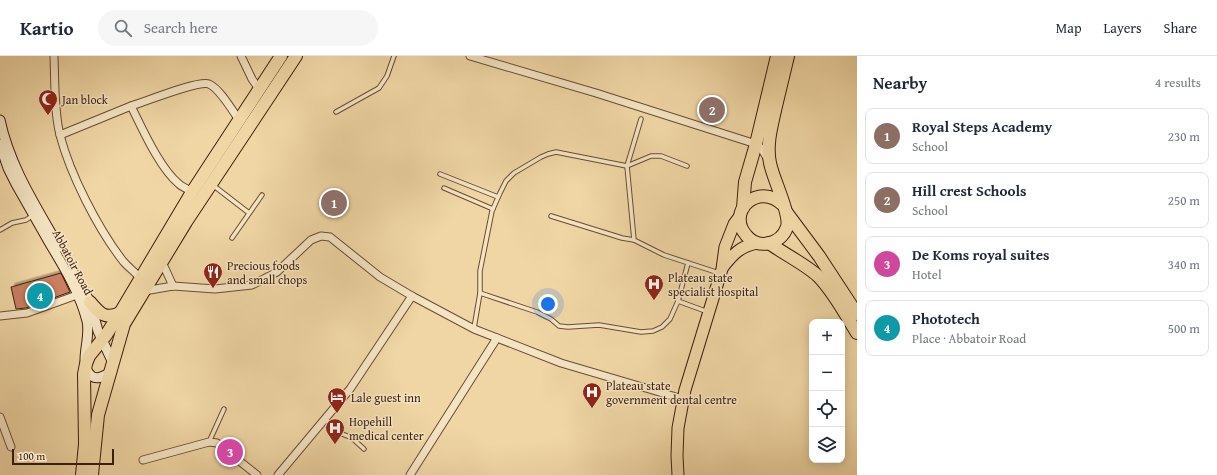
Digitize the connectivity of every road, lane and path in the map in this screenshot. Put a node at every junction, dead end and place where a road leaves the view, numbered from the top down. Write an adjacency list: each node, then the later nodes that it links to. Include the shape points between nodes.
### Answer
1 (54, 56): 15 (street)
2 (240, 56): 9 (street)
3 (281, 56): 9 (highway)
4 (296, 56): 19 (highway)
5 (394, 56): 11 (lane, via 387,76 379,88)
6 (470, 56): 17 (street)
7 (777, 56): 17 (highway)
8 (788, 56): 20 (highway, via 770,133)
9 (259, 89): 14 (highway)
10 (131, 106): 14 (street, via 194,85 208,84 217,90); 15 (street); 26 (street, via 163,166 178,183)
11 (336, 112)
12 (641, 119): 21 (lane)
13 (0, 120): 49 (street, Abbatoir Road, via 8,148 25,188)
14 (239, 120): 18 (highway)
15 (60, 135): 42 (street, via 75,177 98,223 123,261)
16 (0, 144): 33 (street, Abbatoir Road, via 8,168)
17 (756, 144): 20 (street); 31 (highway, via 746,182)
18 (220, 149): 19 (highway, via 227,149); 26 (highway)
19 (229, 157): 24 (highway)
20 (770, 164): 30 (highway)
21 (627, 166): 22 (lane, via 651,156 661,156); 28 (lane, via 556,152 514,173 506,181); 37 (lane)
22 (687, 166)
23 (440, 174): 28 (lane)
24 (212, 184): 32 (lane); 39 (highway)
25 (444, 188): 29 (lane)
26 (192, 192): 42 (highway)
27 (262, 195): 32 (lane)
28 (498, 198): 29 (lane)
29 (493, 209): 45 (lane, via 480,271)
30 (785, 209): 31 (highway, via 772,197 766,196 753,199); 38 (highway, via 788,222 785,232 778,239); 52 (highway)
31 (742, 212): 38 (highway, via 742,230 751,240); 41 (main road, via 725,247)
32 (249, 213): 36 (lane)
33 (33, 215): 35 (lane, via 26,220 12,222); 46 (street, Abbatoir Road, via 69,276)
34 (551, 216): 37 (lane)
35 (0, 230)
36 (232, 238)
37 (634, 240): 40 (lane, via 664,255)
38 (763, 243): 41 (main road, via 747,245 738,250); 55 (highway, via 807,267 818,277 829,289)
39 (162, 262): 43 (street); 44 (highway)
40 (688, 263): 41 (lane); 48 (lane)
41 (721, 271): 50 (main road)
42 (140, 278): 51 (highway)
43 (172, 286): 44 (street); 47 (street, via 252,286 277,272 311,240 320,236 330,237 380,277)
44 (144, 291): 59 (highway, via 124,324)
45 (480, 293): 48 (lane, via 537,312 551,318 559,326 599,324 641,332 662,327 670,319); 54 (lane)
46 (77, 295): 53 (street, via 27,313); 58 (street, Abbatoir Road, via 88,324)
47 (412, 296): 54 (street); 63 (street, via 350,389)
48 (678, 301): 50 (lane)
49 (90, 302): 51 (highway, via 106,316); 57 (street, Abbatoir Road)
50 (709, 312): 60 (main road)
51 (120, 313): 57 (highway)
52 (857, 314)
53 (0, 316)
54 (474, 329): 56 (street)
55 (857, 333)
56 (497, 338): 60 (street, via 561,363); 72 (street)
57 (102, 339): 58 (highway); 59 (street, Abbatoir Road)
58 (85, 367): 59 (street, via 90,375 99,378 108,375); 68 (highway, via 85,444)
59 (112, 367): 69 (highway, via 98,415)
60 (683, 399): 73 (main road, via 678,428)
61 (224, 409): 64 (lane)
62 (0, 417): 65 (street)
63 (325, 419): 66 (lane, via 340,433 352,438); 71 (street)
64 (210, 442): 67 (street); 70 (street, via 217,443)
65 (11, 447)
66 (364, 448)
67 (143, 460)
68 (82, 475)
69 (92, 475)
70 (257, 475)
71 (278, 475)
72 (410, 475)
73 (678, 475)

